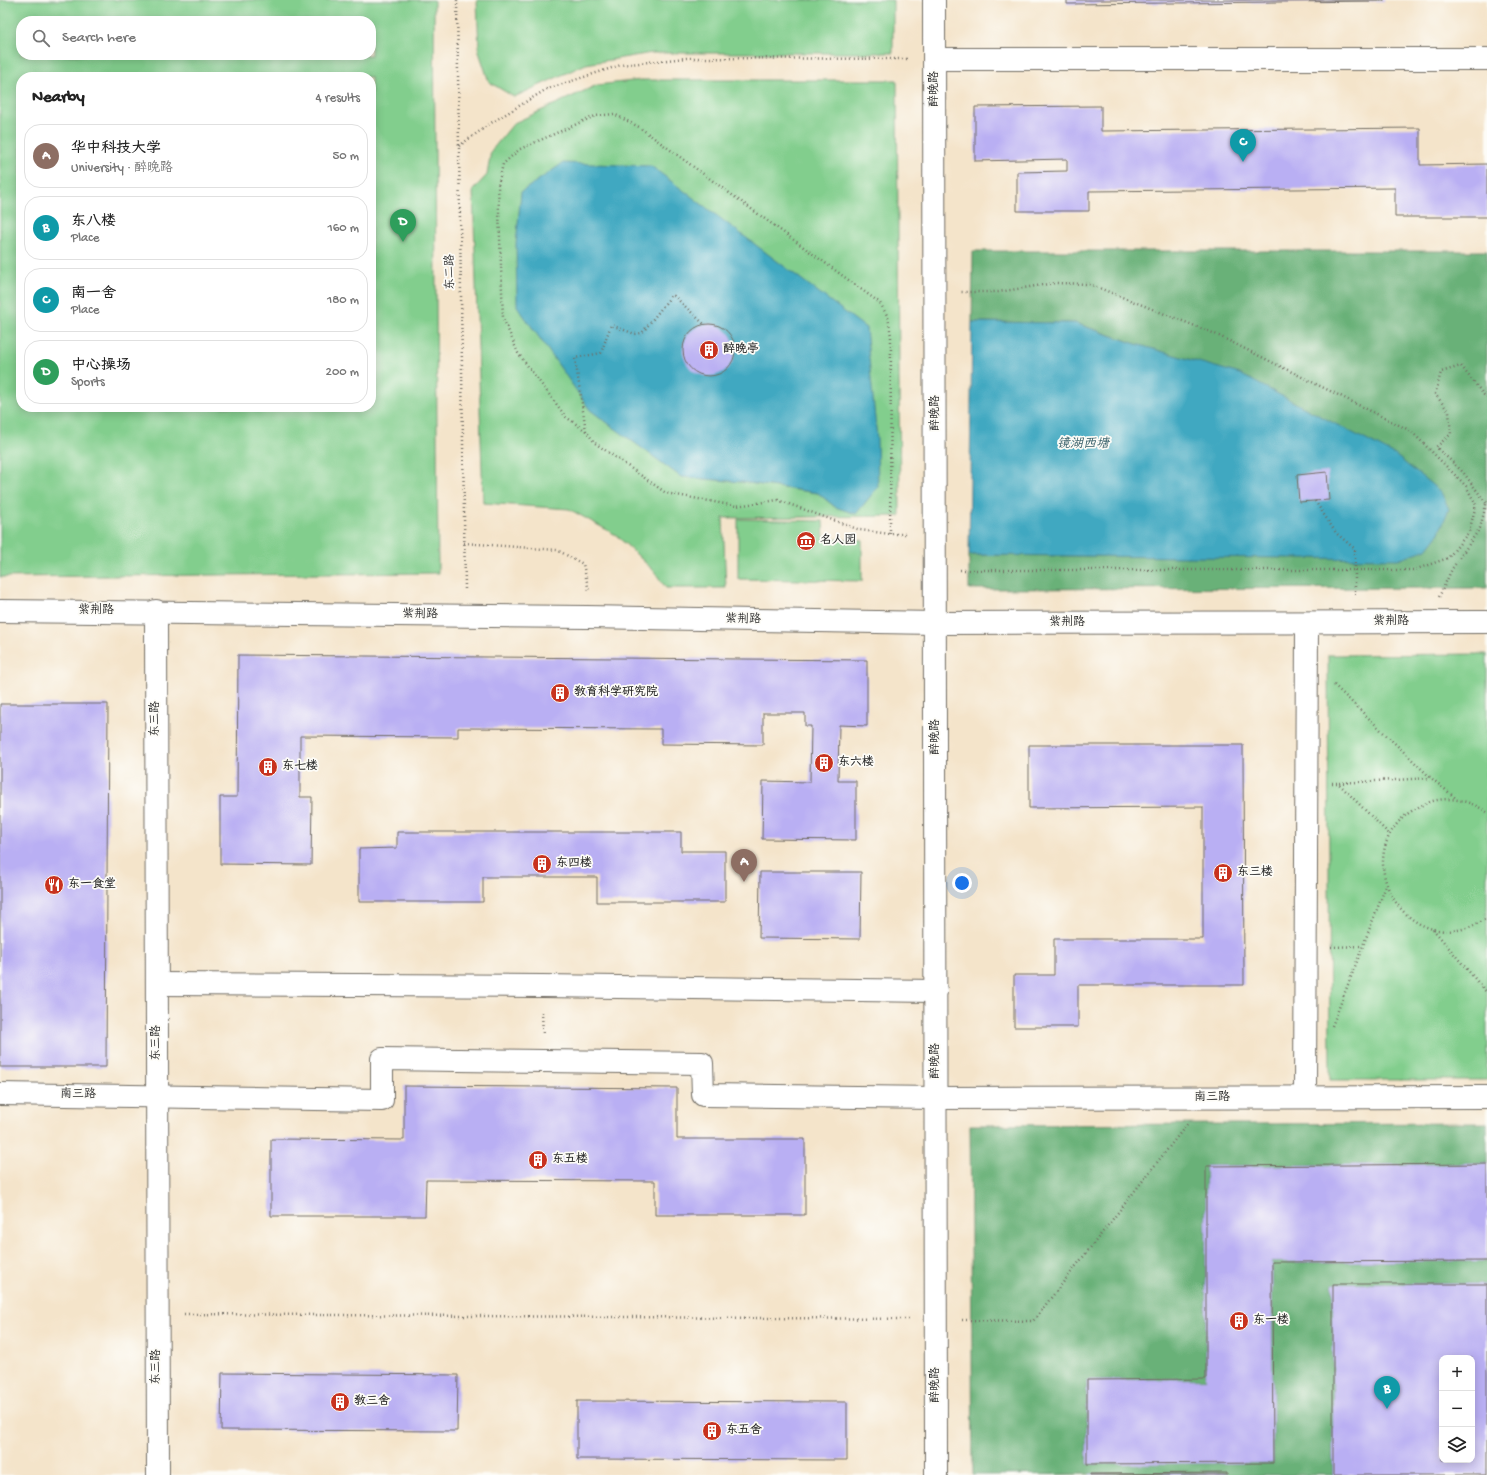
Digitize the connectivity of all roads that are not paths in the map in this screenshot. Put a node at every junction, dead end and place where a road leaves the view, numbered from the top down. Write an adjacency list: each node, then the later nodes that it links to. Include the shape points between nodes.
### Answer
1 (934, 0): 3 (street, 醉晚路)
2 (1487, 58): 3 (street)
3 (935, 59): 7 (street, 醉晚路)
4 (0, 611): 5 (street, 紫荆路)
5 (156, 611): 7 (street, 紫荆路); 9 (street, 东三路)
6 (1487, 622): 8 (street, 紫荆路)
7 (936, 623): 8 (street, 紫荆路); 10 (street, 醉晚路)
8 (1307, 623): 13 (street)
9 (157, 984): 10 (street); 12 (street, 东三路)
10 (936, 991): 15 (street, 醉晚路)
11 (0, 1094): 12 (street, 南三路)
12 (157, 1096): 15 (street, 南三路, via 382,1100 382,1059 702,1063 703,1095); 16 (street, 东三路)
13 (1305, 1097): 14 (street, 南三路); 15 (street, 南三路)
14 (1487, 1097)
15 (936, 1098): 17 (street, 醉晚路)
16 (158, 1475)
17 (936, 1475)

